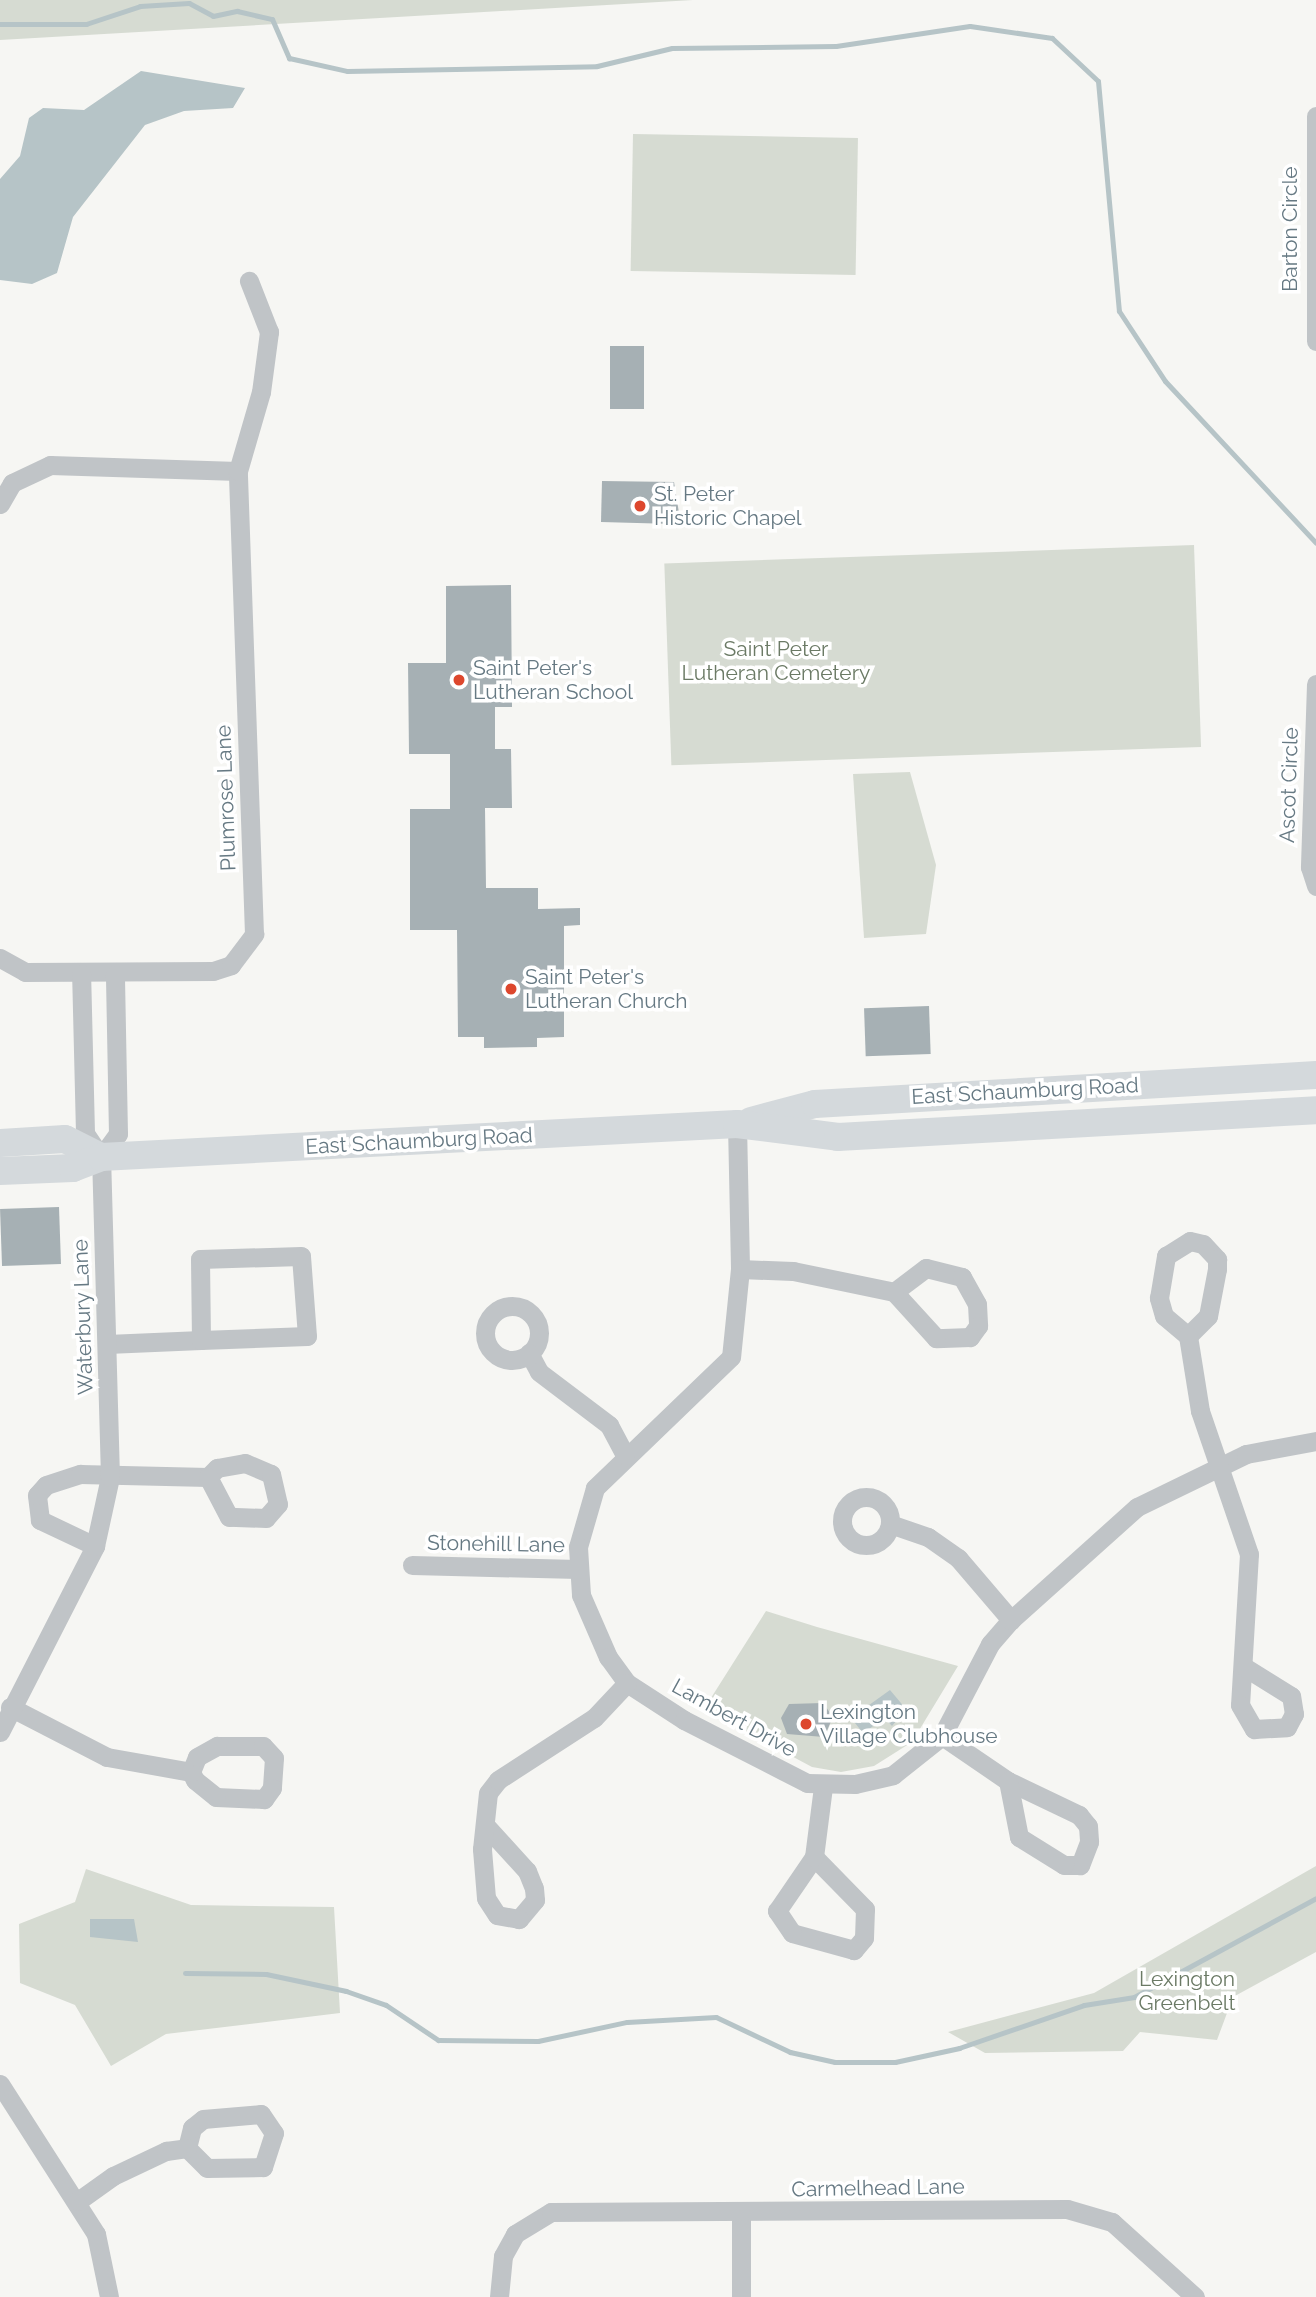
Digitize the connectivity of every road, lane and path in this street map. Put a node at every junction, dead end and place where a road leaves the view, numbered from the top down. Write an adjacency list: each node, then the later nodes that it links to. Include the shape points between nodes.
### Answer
1 (1316, 117): 3 (street, Barton Circle)
2 (249, 281): 4 (street, Plumrose Lane, via 269,332 261,392)
3 (1316, 341)
4 (238, 471): 5 (street, via 50,466 12,483); 10 (street, Plumrose Lane, via 254,934 230,965 214,971)
5 (0, 504)
6 (1316, 684): 7 (street, Ascot Circle, via 1310,867)
7 (1316, 886)
8 (0, 958): 9 (street, Plumrose Lane, via 25,972)
9 (81, 974): 10 (street, Plumrose Lane); 15 (street, Waterbury Lane, via 85,1133)
10 (115, 975): 15 (street, via 118,1134)
11 (1316, 1074): 13 (main road, East Schaumburg Road, via 815,1104)
12 (1316, 1110): 13 (main road, East Schaumburg Road, via 838,1137)
13 (737, 1124): 15 (main road, East Schaumburg Road); 17 (street, Lambert Drive)
14 (0, 1143): 15 (main road, East Schaumburg Road, via 65,1139)
15 (101, 1157): 16 (main road, East Schaumburg Road, via 73,1168); 21 (street, Waterbury Lane)
16 (0, 1171)
17 (740, 1269): 18 (street, via 793,1271); 24 (street, Lambert Drive, via 731,1357)
18 (894, 1292): 18 (street, via 936,1338 970,1337 978,1326 977,1304 962,1277 944,1268 926,1268)
19 (1188, 1336): 25 (street, via 1200,1411)
20 (201, 1340): 20 (street, via 307,1336 301,1256 200,1259); 21 (street)
21 (107, 1344): 26 (street, Waterbury Lane)
22 (529, 1353): 24 (street, via 539,1372 609,1425)
23 (1316, 1441): 25 (street)
24 (625, 1455): 31 (street, Lambert Drive, via 583,1512)
25 (1219, 1465): 32 (street, via 1137,1507); 33 (street, via 1249,1554)
26 (110, 1476): 27 (street); 29 (street, Waterbury Lane); 29 (street, via 59,1478 37,1495 40,1520)
27 (208, 1478)
28 (890, 1524): 32 (street, via 928,1537 958,1558)
29 (95, 1546): 35 (street, Waterbury Lane)
30 (412, 1565): 31 (street, Stonehill Lane)
31 (578, 1569): 34 (street, Lambert Drive, via 593,1627)
32 (1011, 1620): 37 (street, via 990,1644)
33 (1246, 1668)
34 (627, 1683): 40 (street, Lambert Drive, via 760,1760); 41 (street, via 594,1718 498,1780 488,1793)
35 (10, 1707): 36 (street, Waterbury Lane); 38 (street, via 107,1757)
36 (0, 1732)
37 (942, 1735): 39 (street); 40 (street, via 893,1775)
38 (191, 1772)
39 (1008, 1781): 39 (street, via 1019,1837 1064,1865 1080,1865 1088,1826)
40 (823, 1787): 42 (street)
41 (485, 1825)
42 (814, 1857): 42 (street, via 780,1902 779,1919 792,1933 854,1950 864,1938 864,1909)
43 (0, 2084): 45 (street)
44 (187, 2148): 45 (street, via 166,2151 113,2176)
45 (78, 2201): 47 (street, via 107,2267)
46 (741, 2213): 48 (street, Carmelhead Lane, via 551,2212 533,2218 503,2256); 49 (street); 50 (street, Carmelhead Lane, via 1067,2209 1112,2222)
47 (109, 2297)
48 (499, 2297)
49 (741, 2297)
50 (1195, 2297)

